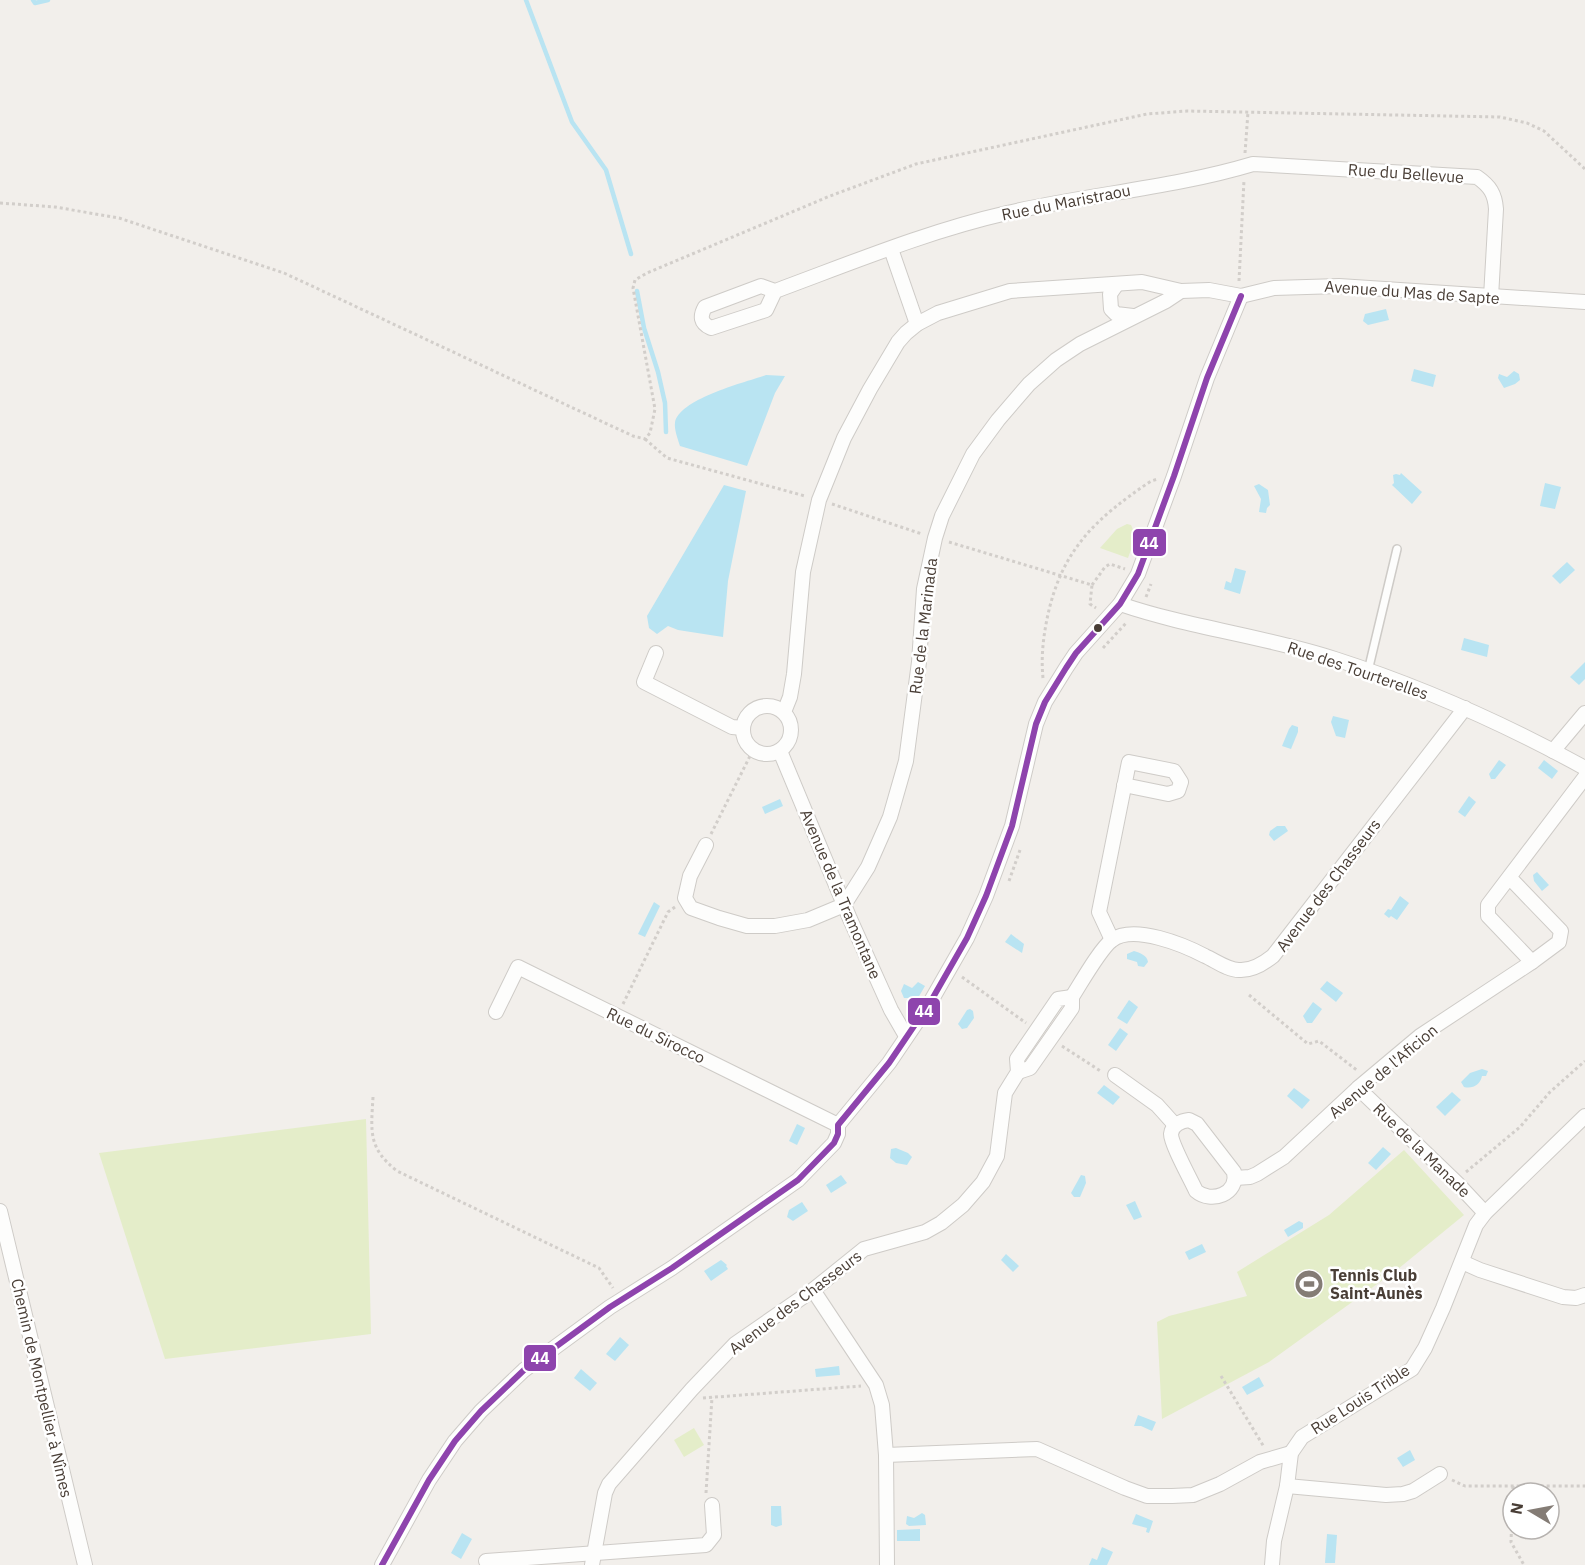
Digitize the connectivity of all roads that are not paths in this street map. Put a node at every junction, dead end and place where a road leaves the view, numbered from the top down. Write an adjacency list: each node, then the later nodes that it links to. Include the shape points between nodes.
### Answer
1 (1244, 166): 2 (street, Rue du Maristraou, via 1006,213); 7 (street, Rue du Bellevue, via 1272,164 1478,177 1488,184 1495,197)
2 (891, 249): 4 (street, Rue du Maristraou); 10 (street)
3 (1117, 284): 5 (street, via 1151,283); 9 (street, via 1110,294 1111,309 1116,314); 10 (street, via 1010,291 948,309)
4 (775, 291): 4 (street, Rue du Maristraou, via 761,286 705,307 701,319 711,328 766,310)
5 (1181, 291): 6 (street, Rue de la Marinada, via 1209,290); 9 (street, Rue de la Marinada)
6 (1240, 296): 7 (street, Avenue du Mas de Sapte, via 1274,288 1339,286); 12 (street, via 1138,574)
7 (1491, 297): 8 (street, Avenue du Mas de Sapte)
8 (1585, 302)
9 (1133, 316): 26 (street, Rue de la Marinada, via 1080,344 1029,384 984,437 956,485 935,538 924,589 906,761 890,817 868,867)
10 (917, 324): 16 (street, via 898,342 870,389 844,438 819,500 803,572 795,674)
11 (1397, 549): 14 (lane)
12 (1119, 604): 14 (street, Rue des Tourterelles, via 1264,639); 30 (street, via 1076,653 1049,696 1036,723 1012,826 986,896 949,971)
13 (656, 653): 18 (street, via 644,682 732,727)
14 (1368, 671): 15 (street, Rue des Tourterelles)
15 (1465, 708): 20 (street, Rue des Tourterelles); 27 (street, Avenue des Chasseurs, via 1282,946 1263,964 1232,969 1151,936)
16 (784, 711): 18 (street, via 770,705 755,709); 19 (street, via 792,732)
17 (1585, 713): 20 (street)
18 (743, 728): 19 (street, via 743,736 753,750 766,754)
19 (780, 751): 26 (street, Avenue de la Tramontane)
20 (1553, 751): 21 (street, Rue des Tourterelles)
21 (1585, 768)
22 (1585, 777): 25 (street)
23 (1124, 785): 27 (street, via 1099,912)
24 (706, 844): 26 (street, via 690,876 685,898 691,908 747,926 775,926 808,920)
25 (1509, 877): 28 (street, via 1488,905 1488,916); 28 (street, Avenue de l'Aficion, via 1561,931 1559,942)
26 (844, 905): 30 (street, Avenue de la Tramontane)
27 (1113, 939): 40 (street, Avenue des Chasseurs, via 1072,997 1072,1008 1030,1068 1018,1072 1005,1093 997,1156 983,1182 941,1223 925,1232 864,1250)
28 (1532, 962): 32 (street, Avenue de l'Aficion, via 1420,1036)
29 (496, 1012): 34 (street, Rue du Sirocco, via 518,967)
30 (906, 1036): 34 (street)
31 (1115, 1075): 35 (street, via 1156,1105)
32 (1364, 1084): 36 (street, Avenue de l'Aficion, via 1284,1157 1250,1178); 38 (street, Rue de la Manade)
33 (1585, 1116): 38 (street, Rue Louis Trible)
34 (838, 1125): 50 (street, via 834,1143 798,1180 621,1299 524,1370 481,1411 429,1480)
35 (1175, 1125): 36 (street, via 1189,1120 1197,1124 1231,1166); 36 (street, via 1171,1132 1173,1142 1199,1194 1210,1198 1222,1196)
36 (1235, 1178)
37 (0, 1211): 49 (street, Chemin de Montpellier à Nîmes)
38 (1485, 1213): 39 (street, Rue Louis Trible, via 1476,1225)
39 (1462, 1262): 41 (street, via 1563,1297); 42 (street, Rue Louis Trible, via 1412,1369 1302,1437)
40 (813, 1290): 43 (street, via 876,1385 882,1405); 47 (street, Avenue des Chasseurs, via 735,1344 609,1484)
41 (1585, 1295)
42 (1291, 1453): 43 (street, via 1260,1462 1193,1495 1172,1496 1147,1496 1037,1449); 45 (street)
43 (886, 1455): 51 (street)
44 (1440, 1474): 45 (street, via 1403,1494)
45 (1287, 1486): 52 (street)
46 (712, 1505): 47 (street, via 714,1535 706,1545)
47 (593, 1559): 48 (street)
48 (486, 1561)
49 (85, 1565)
50 (382, 1565)
51 (887, 1565)
52 (1272, 1565)

